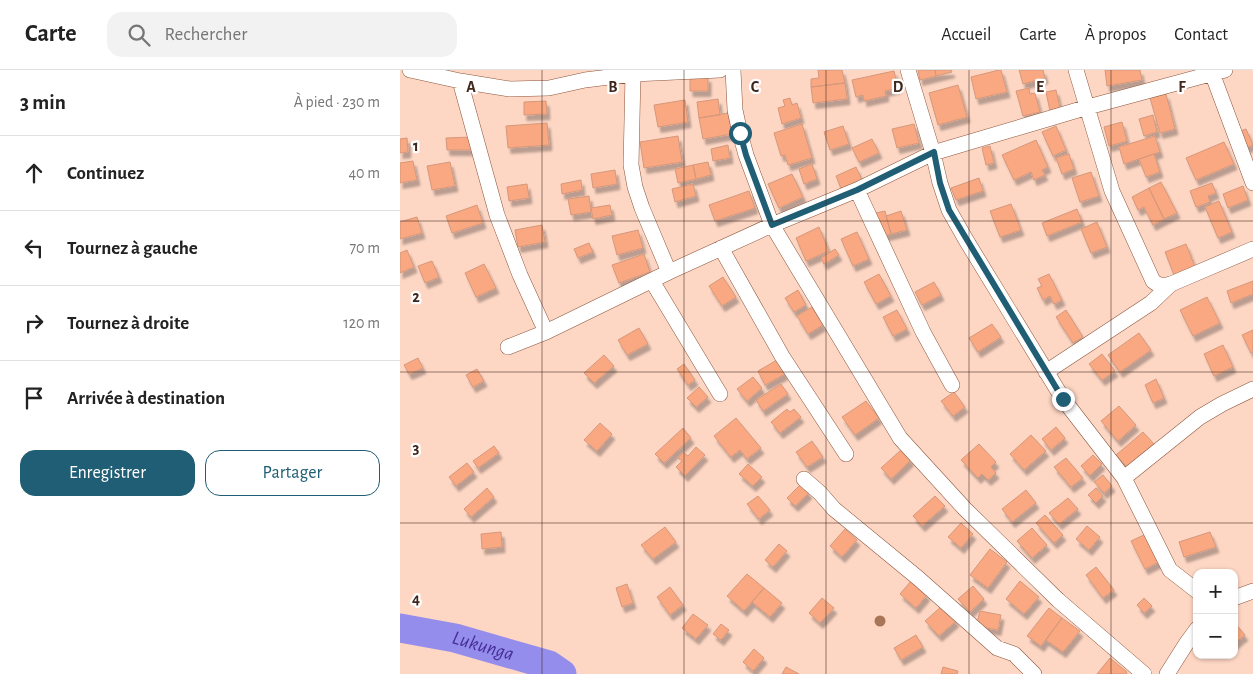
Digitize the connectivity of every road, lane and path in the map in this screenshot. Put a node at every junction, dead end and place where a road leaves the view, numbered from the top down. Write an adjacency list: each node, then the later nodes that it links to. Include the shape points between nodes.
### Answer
1 (410, 70): 8 (street)
2 (720, 70): 7 (street)
3 (732, 70): 13 (street, via 740,133)
4 (908, 70): 10 (street)
5 (1076, 70): 9 (street)
6 (1218, 72): 9 (street); 11 (street)
7 (633, 74): 8 (street, via 549,88 510,89); 16 (street, via 631,165 642,208)
8 (460, 81): 19 (street, via 497,215)
9 (1088, 107): 10 (street); 18 (street, via 1112,191 1153,281 1158,285)
10 (934, 152): 12 (street); 21 (street, via 949,210)
11 (1253, 183)
12 (857, 190): 13 (street); 22 (street, via 923,332)
13 (772, 225): 14 (street); 34 (street, via 900,438 965,509 1045,587)
14 (721, 248): 16 (street); 25 (street, via 782,356)
15 (1253, 249): 18 (street)
16 (669, 272): 17 (street)
17 (652, 281): 19 (street); 24 (street)
18 (1171, 284): 21 (street, via 1151,303)
19 (546, 332): 20 (street)
20 (508, 347)
21 (1046, 372): 26 (street)
22 (952, 385)
23 (1253, 389): 26 (street, via 1200,417)
24 (720, 394)
25 (846, 454)
26 (1124, 478): 28 (street, via 1170,570)
27 (804, 479): 33 (street, via 834,509 997,648 1014,654)
28 (1193, 589)
29 (1253, 591): 30 (street)
30 (1238, 597)
31 (1193, 635): 32 (street)
32 (1173, 672)
33 (1034, 674)
34 (1144, 674)

